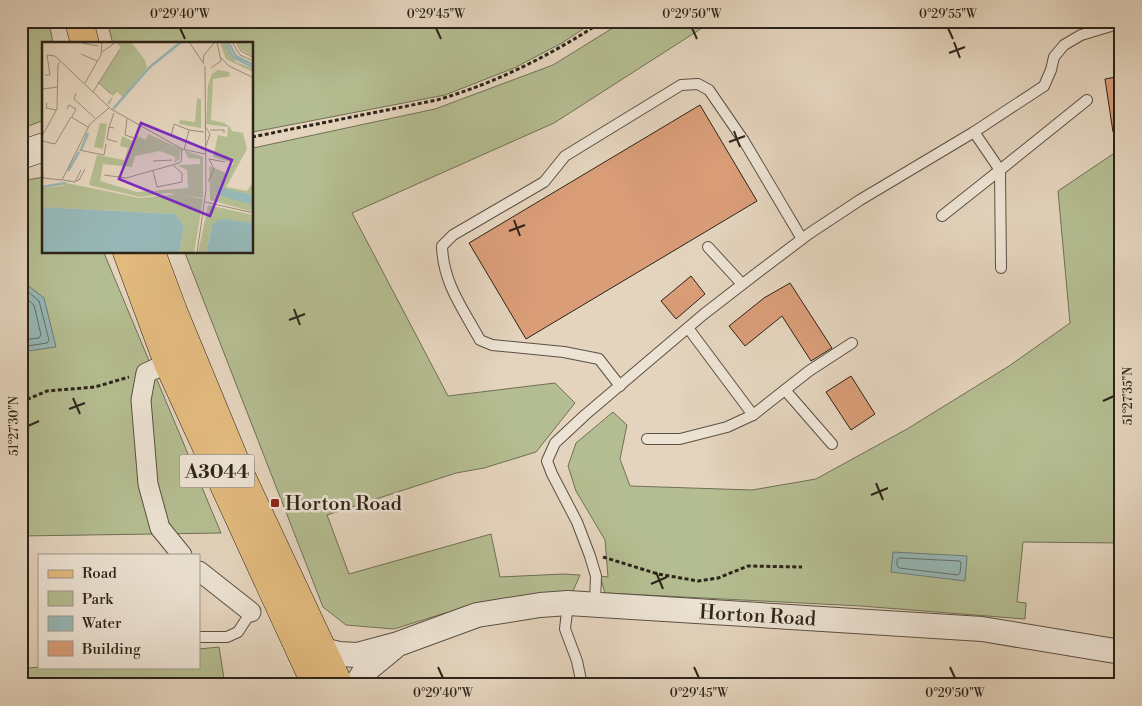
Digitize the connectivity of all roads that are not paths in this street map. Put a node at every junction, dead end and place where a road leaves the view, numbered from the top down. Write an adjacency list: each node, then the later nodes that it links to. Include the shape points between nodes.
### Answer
1 (63, 21): 4 (main road)
2 (79, 21): 5 (main road)
3 (1121, 23): 7 (lane, via 1081,35 1064,44 1054,56 1044,86)
4 (68, 42)
5 (85, 42)
6 (1088, 100): 10 (lane)
7 (974, 132): 10 (lane); 12 (lane)
8 (42, 148): 9 (main road)
9 (21, 156)
10 (1000, 170): 11 (lane); 16 (lane)
11 (942, 216)
12 (802, 239): 17 (lane); 21 (lane, via 744,141 709,90 698,84 681,85 564,156 544,182 453,235 442,246 449,284 480,340 492,345 599,359)
13 (708, 247): 17 (lane)
14 (128, 254): 20 (main road, A3044)
15 (152, 254): 33 (main road, A3044, via 242,478)
16 (1001, 268)
17 (742, 284): 18 (lane)
18 (688, 328): 21 (lane); 23 (lane)
19 (852, 343): 22 (lane)
20 (157, 368): 26 (street, via 141,400 148,484 160,528); 35 (main road, A3044)
21 (620, 386): 29 (lane, via 555,443 547,461 590,556 596,576)
22 (785, 390): 23 (lane); 25 (lane)
23 (753, 415): 24 (lane, via 727,427 680,439)
24 (647, 439)
25 (832, 444)
26 (181, 554)
27 (200, 572): 30 (street)
28 (568, 603): 29 (street, Horton Road); 32 (street, Horton Road, via 477,615); 38 (lane, via 565,629)
29 (595, 604): 34 (street, Horton Road, via 982,629)
30 (251, 612): 31 (lane, via 238,632 227,636)
31 (200, 636)
32 (398, 644): 33 (street, Horton Road, via 357,655); 37 (street, Horton Road, via 366,671)
33 (322, 650): 36 (main road, A3044)
34 (1121, 652)
35 (316, 685)
36 (339, 685)
37 (356, 685)
38 (582, 685)

